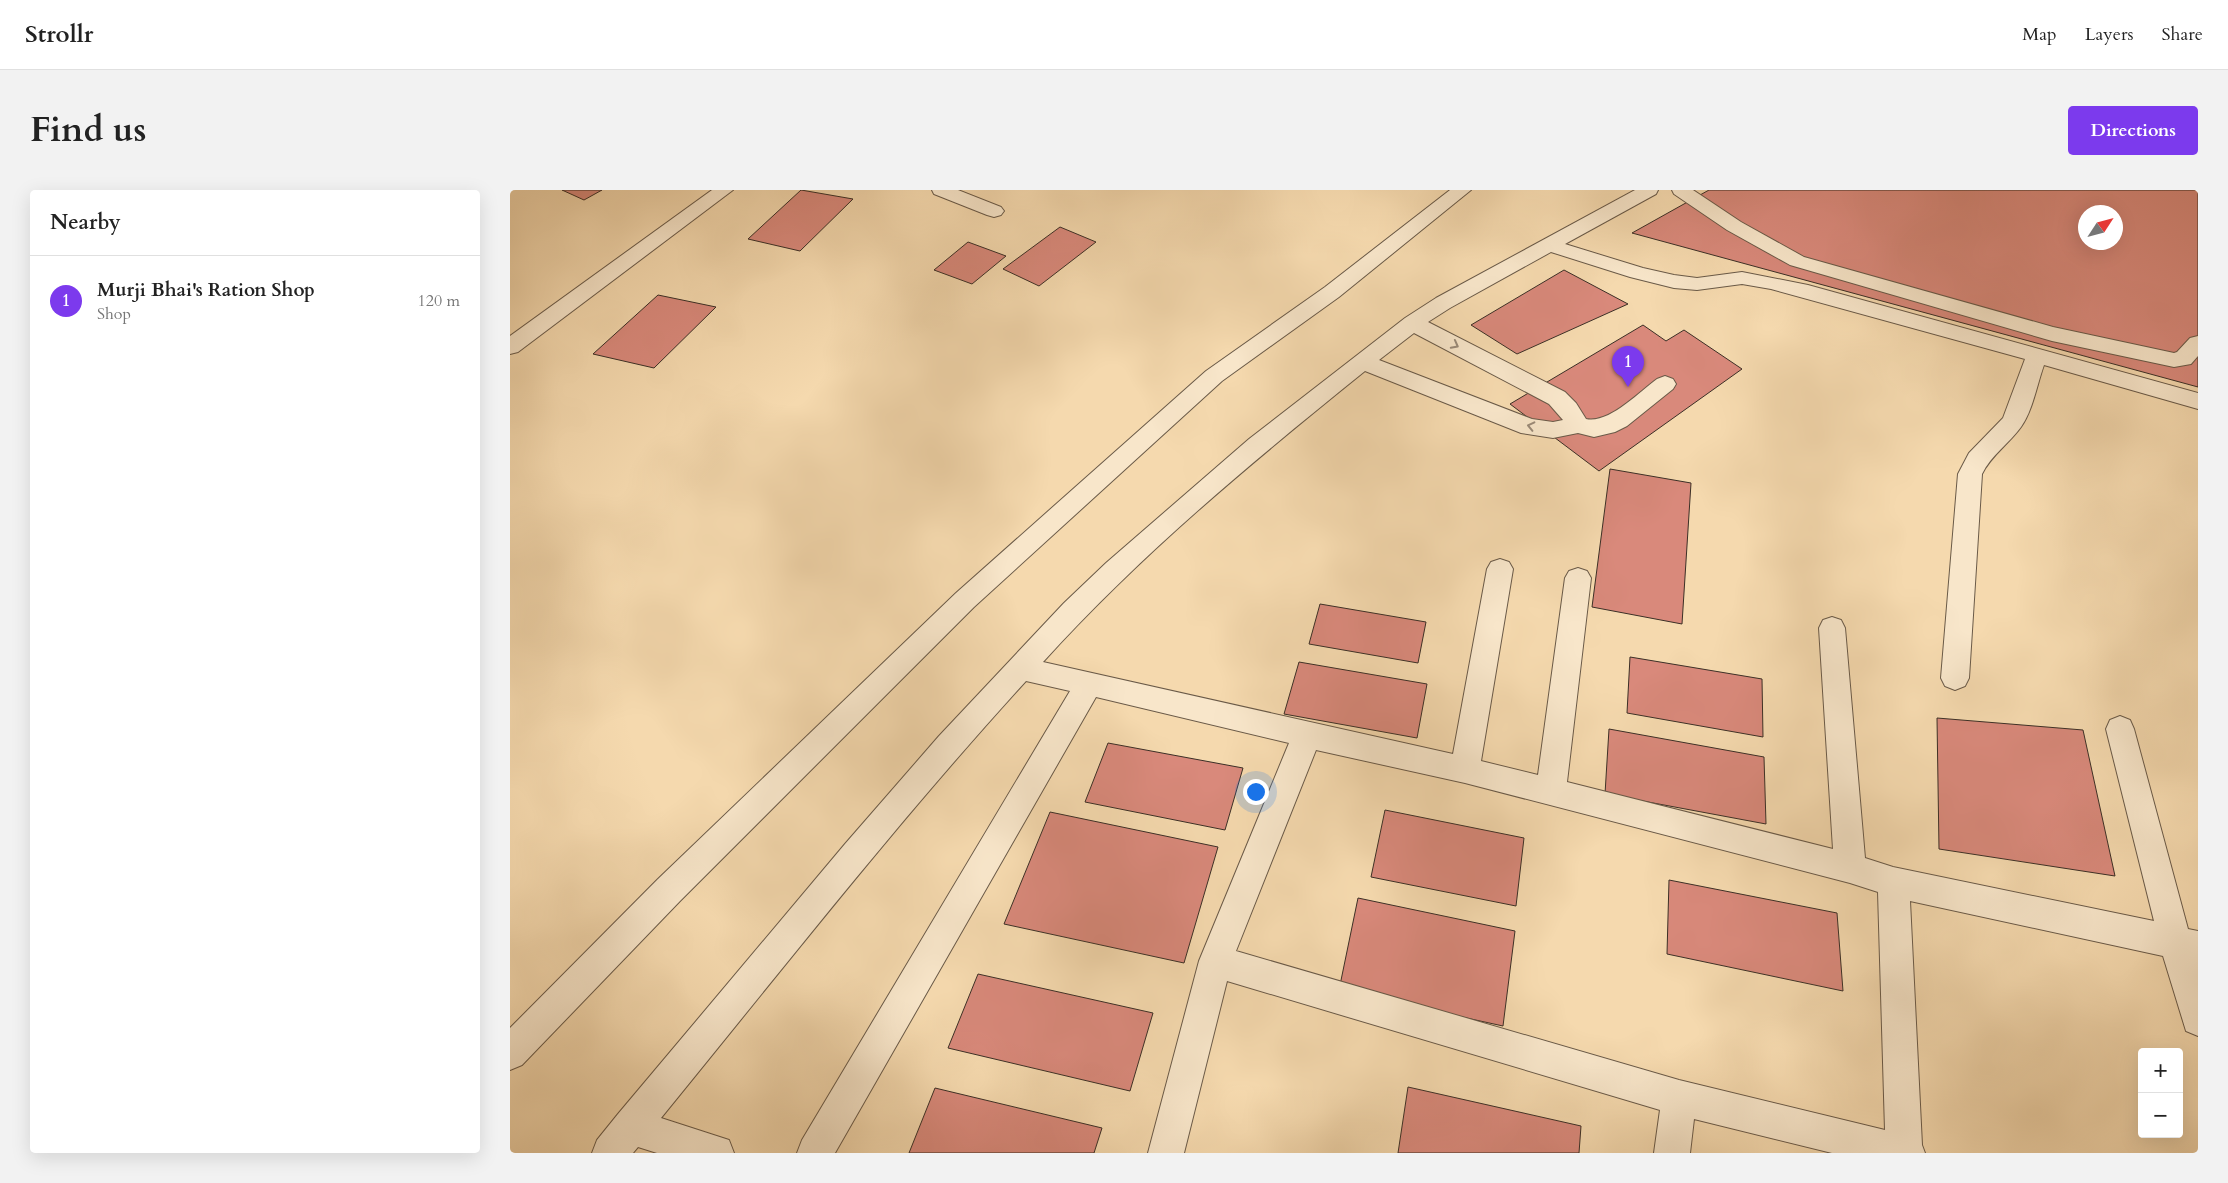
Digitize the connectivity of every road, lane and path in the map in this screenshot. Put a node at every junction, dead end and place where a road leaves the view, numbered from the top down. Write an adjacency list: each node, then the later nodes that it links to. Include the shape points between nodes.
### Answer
1 (724, 190): 10 (street)
2 (941, 190): 6 (street)
3 (1462, 190): 31 (street, via 1332,292 1214,376 965,600 669,890)
4 (1649, 190): 7 (street)
5 (1681, 190): 9 (street, via 1734,226 1797,261 2052,334 2174,360 2183,359)
6 (994, 211)
7 (1548, 246): 8 (street); 11 (street, via 1678,282 1695,284 1734,278 1754,279 1808,291)
8 (1412, 322): 12 (street); 15 (street, one-way to 15, via 1557,398)
9 (2198, 342)
10 (510, 347)
11 (2037, 355): 14 (street); 20 (street, via 2013,421 1976,459 1970,474)
12 (1362, 362): 15 (street, one-way to 12, via 1553,430 1529,427); 19 (street, via 1257,445 1115,570)
13 (1665, 384): 15 (street, via 1607,426 1594,429)
14 (2198, 401)
15 (1578, 425)
16 (1500, 569): 24 (street)
17 (1578, 578): 25 (street)
18 (1832, 628): 26 (street)
19 (1021, 668): 21 (street); 33 (street, via 949,745 862,847)
20 (1955, 678)
21 (1089, 684): 23 (street); 36 (street)
22 (2120, 729): 28 (street)
23 (1308, 735): 24 (street); 29 (street)
24 (1465, 770): 25 (street)
25 (1552, 792): 26 (street)
26 (1850, 868): 27 (street)
27 (1893, 882): 28 (street); 39 (street)
28 (2186, 944): 30 (street)
29 (1216, 961): 32 (street); 37 (street)
30 (2198, 1020)
31 (510, 1053)
32 (1679, 1098): 34 (street); 38 (street)
33 (620, 1140): 35 (street)
34 (1813, 1141): 39 (street)
35 (716, 1153)
36 (815, 1153)
37 (1166, 1153)
38 (1672, 1153)
39 (1905, 1153)

